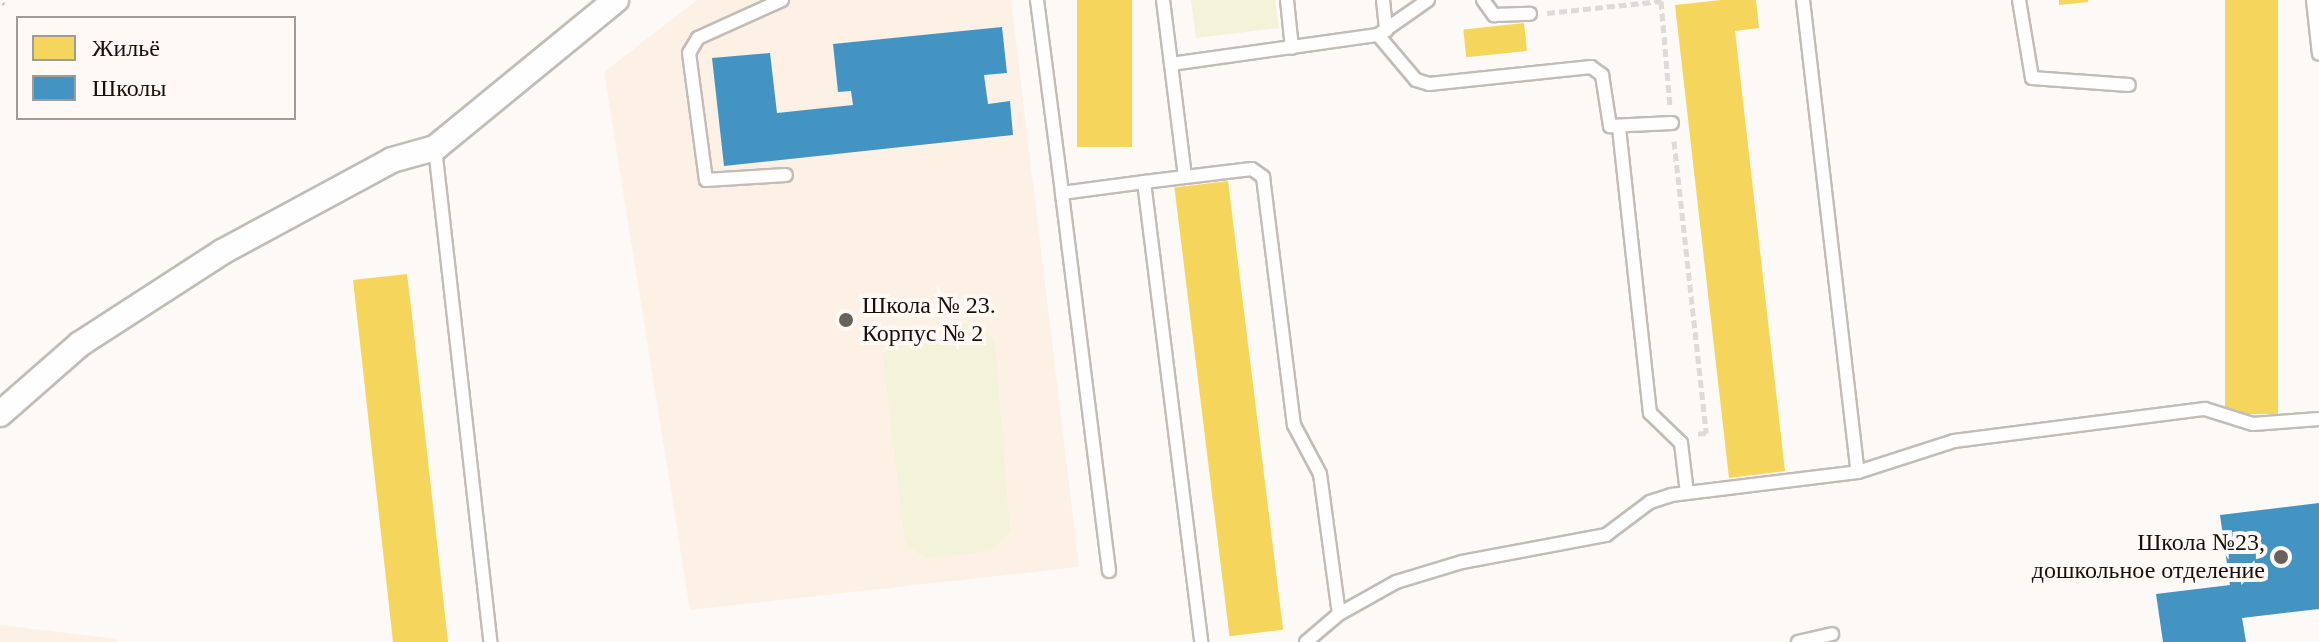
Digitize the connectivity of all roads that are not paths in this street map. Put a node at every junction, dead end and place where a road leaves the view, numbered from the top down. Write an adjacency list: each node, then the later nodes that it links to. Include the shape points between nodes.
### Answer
1 (616, 0): 20 (street)
2 (782, 0): 21 (lane, via 698,38 689,53 706,180)
3 (1037, 0): 24 (lane)
4 (1163, 0): 16 (lane)
5 (1287, 0): 14 (lane)
6 (1383, 0): 13 (lane)
7 (1428, 0): 13 (lane)
8 (1483, 0): 12 (lane, via 1494,15)
9 (1803, 0): 27 (lane)
10 (2019, 0): 17 (lane, via 2032,78)
11 (2313, 0): 15 (lane)
12 (1530, 14)
13 (1382, 33): 14 (lane); 19 (lane, via 1408,76 1429,84 1598,68 1607,119)
14 (1292, 48): 16 (lane)
15 (2319, 54)
16 (1171, 64): 22 (lane)
17 (2129, 85)
18 (1672, 123): 19 (lane)
19 (1619, 128): 28 (lane, via 1650,413 1659,426 1677,436)
20 (435, 148): 25 (street, via 392,160 160,289 80,344); 33 (lane)
21 (786, 175)
22 (1185, 177): 23 (lane); 30 (lane, via 1252,169 1263,177 1294,425 1320,474)
23 (1144, 182): 24 (lane); 34 (lane)
24 (1062, 193): 29 (lane)
25 (0, 414)
26 (2319, 419): 27 (lane, via 2253,424 2205,409 1954,441)
27 (1858, 472): 28 (lane)
28 (1687, 493): 30 (lane, via 1650,502 1606,535 1462,562 1396,582)
29 (1109, 571)
30 (1339, 614): 32 (lane)
31 (1832, 634): 35 (lane)
32 (1311, 640)
33 (490, 642)
34 (1201, 642)
35 (1798, 642)

